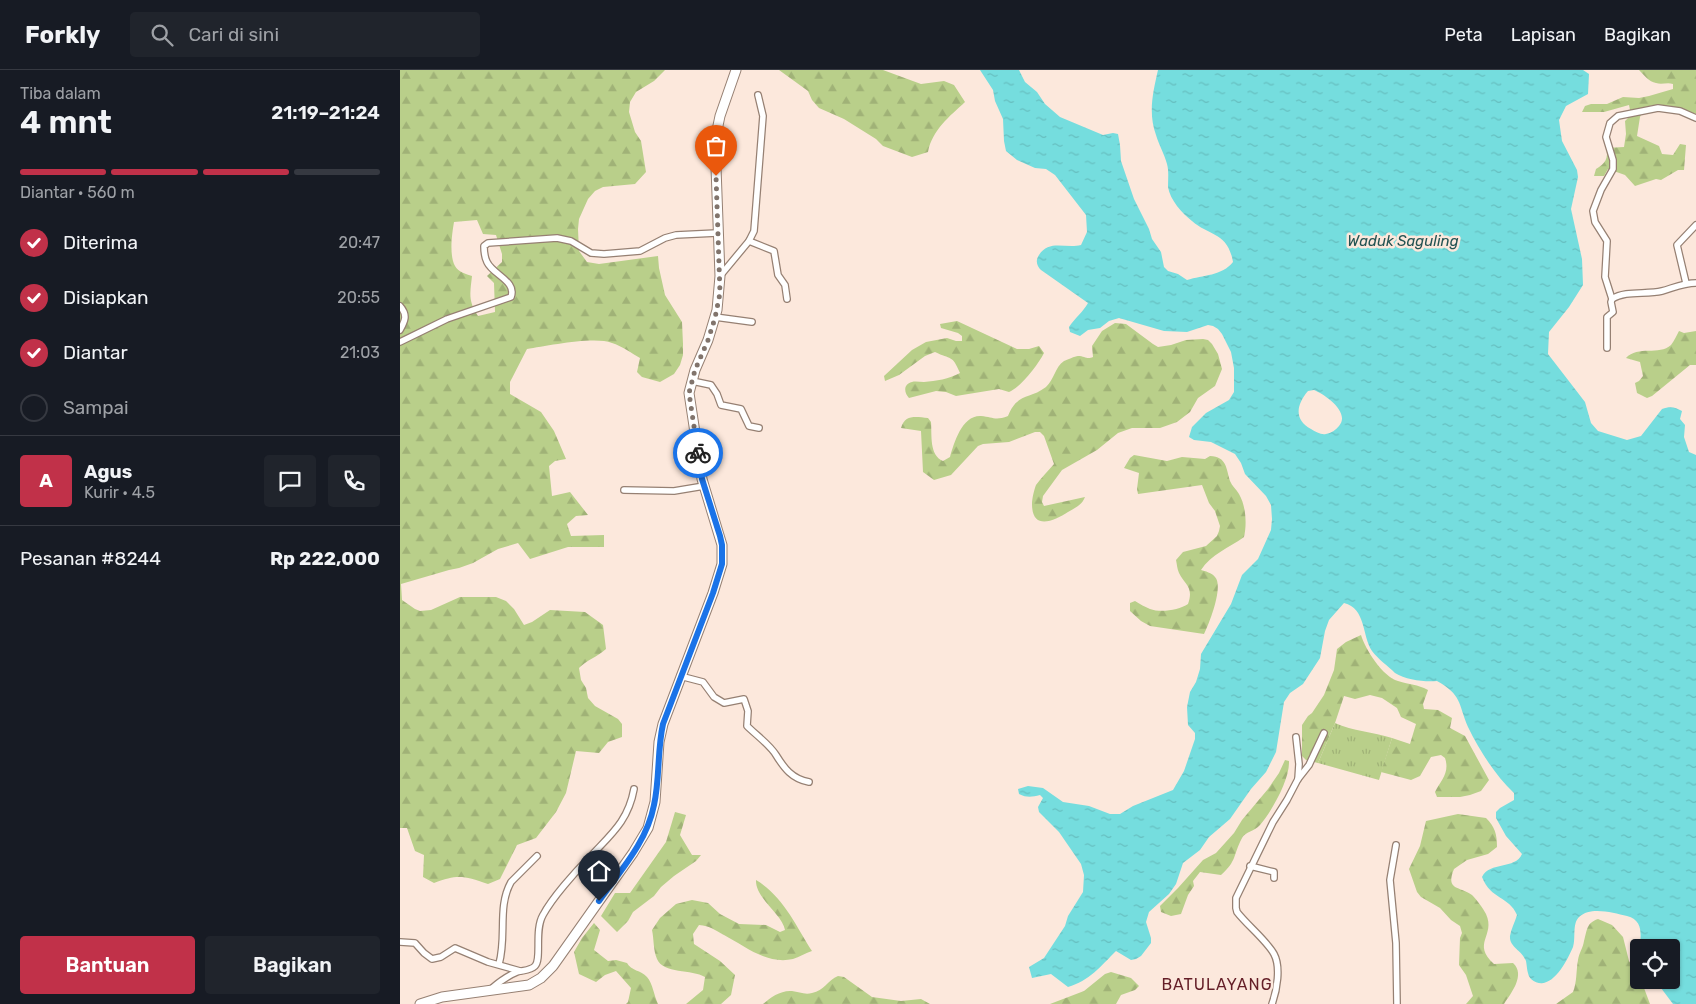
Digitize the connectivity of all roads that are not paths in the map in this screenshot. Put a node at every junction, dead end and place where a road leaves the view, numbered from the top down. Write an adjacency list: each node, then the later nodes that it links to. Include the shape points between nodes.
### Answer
1 (736, 70): 5 (main road, via 715,140)
2 (758, 96): 6 (street, via 763,116 754,231)
3 (1696, 118): 11 (street, via 1658,108 1618,116 1610,123 1606,137 1613,169 1593,211 1595,222 1607,242 1605,277)
4 (1696, 225): 8 (street, via 1677,245)
5 (717, 233): 7 (main road); 16 (street, via 676,235 634,252 604,254 592,253 571,241 557,238 488,243 484,246 486,261 510,285 511,297 447,319)
6 (750, 241): 7 (street); 10 (street, via 774,251)
7 (720, 276): 13 (main road)
8 (1686, 283): 9 (street); 11 (street)
9 (1696, 283)
10 (787, 299)
11 (1612, 299): 17 (street, via 1613,312 1606,317)
12 (400, 306): 15 (street, via 406,318)
13 (715, 318): 14 (street); 18 (main road)
14 (752, 322)
15 (400, 330)
16 (400, 342)
17 (1607, 348)
18 (692, 381): 19 (street, via 711,385 722,406 741,409 749,426); 20 (main road, via 690,398)
19 (760, 428)
20 (704, 486): 21 (street, via 674,491); 22 (main road, via 720,536 722,564)
21 (624, 490)
22 (680, 676): 26 (street, via 703,682 714,697 724,703 744,699 748,712 747,726 775,753 782,766 799,780); 35 (main road, via 663,724 655,802 641,840 546,973 529,985)
23 (1324, 733): 25 (street, via 1309,765)
24 (1296, 737): 25 (street)
25 (1298, 779): 30 (street)
26 (808, 782)
27 (634, 789): 34 (street, via 617,829 587,860 543,915 538,926 536,965)
28 (1396, 845): 38 (street, via 1390,880)
29 (537, 856): 33 (street, via 508,887 502,915 504,940)
30 (1250, 866): 31 (street, via 1274,872); 37 (street, via 1236,898 1236,908 1274,953 1277,972)
31 (1274, 878)
32 (400, 942): 33 (street, via 415,943 432,959 455,948)
33 (499, 964): 34 (street)
34 (520, 971): 35 (street)
35 (491, 989): 36 (main road)
36 (420, 1004)
37 (1272, 1004)
38 (1397, 1004)

